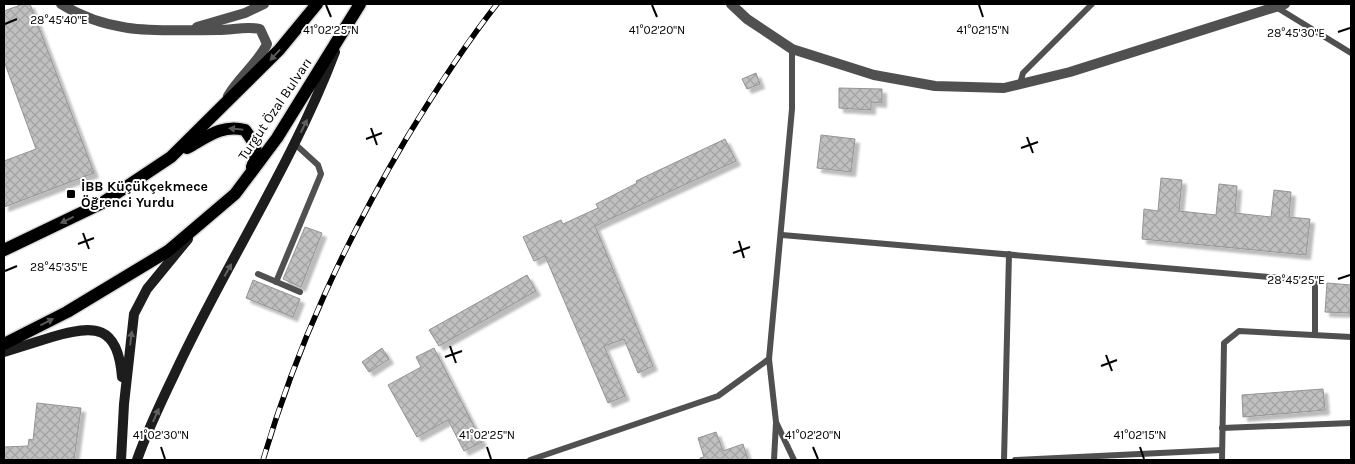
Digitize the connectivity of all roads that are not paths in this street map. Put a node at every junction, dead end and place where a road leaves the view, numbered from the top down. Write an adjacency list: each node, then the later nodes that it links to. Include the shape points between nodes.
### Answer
1 (61, 4): 8 (street, via 95,20 124,28 149,32)
2 (264, 4): 8 (street, via 245,13)
3 (317, 4): 13 (main road, Turgut Özal Bulvarı, one-way to 13, via 279,50)
4 (360, 4): 9 (main road, Turgut Özal Bulvarı)
5 (731, 4): 10 (street, via 747,19)
6 (1092, 4): 12 (lane, via 1023,73)
7 (1280, 5): 11 (lane); 12 (street, via 1070,72)
8 (182, 30): 13 (street, via 253,27 264,35 266,44 262,53 242,75)
9 (342, 34): 14 (street, one-way to 9); 16 (main road, Turgut Özal Bulvarı, via 278,138)
10 (792, 49): 12 (street, via 874,74 935,86 1004,88); 18 (lane, via 792,109)
11 (1351, 53)
12 (1020, 84)
13 (220, 110): 15 (main road, Turgut Özal Bulvarı)
14 (295, 144): 22 (lane, via 318,165 321,174); 35 (street, one-way to 14, via 200,319)
15 (171, 157): 16 (main road, one-way to 15, via 257,154 245,130 231,127 219,130); 19 (main road, Turgut Özal Bulvarı, one-way to 19, via 102,203)
16 (235, 194): 17 (main road, Turgut Özal Bulvarı)
17 (199, 225): 26 (main road, Turgut Özal Bulvarı, one-way to 17, via 67,312 168,251); 29 (street, one-way to 17, via 134,314 147,290)
18 (782, 235): 20 (lane); 28 (lane)
19 (4, 250)
20 (1009, 254): 24 (lane, via 1315,280); 39 (lane)
21 (258, 274): 22 (lane)
22 (276, 282): 23 (lane)
23 (300, 292)
24 (1315, 335): 25 (lane); 32 (lane, via 1239,330 1224,343)
25 (1351, 337)
26 (4, 344)
27 (4, 352): 29 (street, via 76,330 98,330 113,342 119,354)
28 (769, 359): 30 (lane); 36 (lane, via 718,396)
29 (124, 404): 34 (street)
30 (776, 422): 37 (lane); 38 (lane)
31 (1351, 423): 32 (lane)
32 (1222, 428): 33 (lane)
33 (1222, 450): 40 (lane); 41 (lane)
34 (122, 460)
35 (137, 460)
36 (530, 460)
37 (774, 460)
38 (794, 460)
39 (1004, 460)
40 (1015, 460)
41 (1222, 460)

